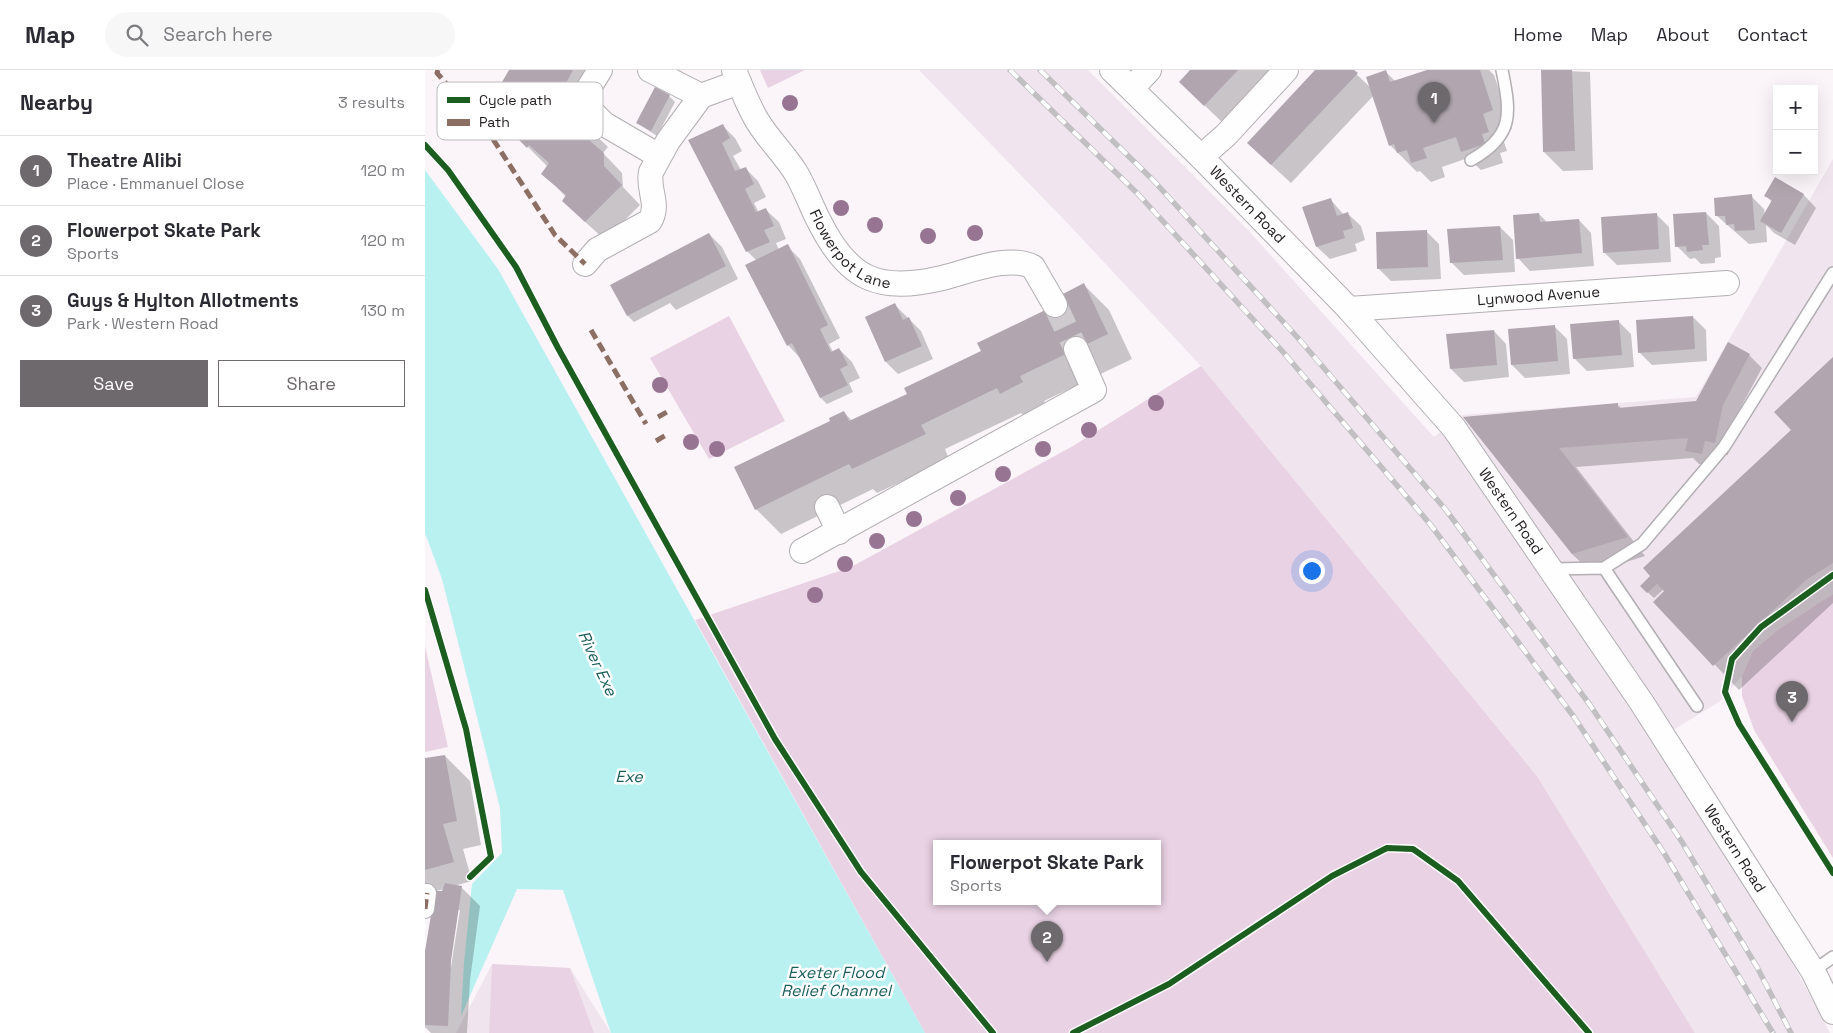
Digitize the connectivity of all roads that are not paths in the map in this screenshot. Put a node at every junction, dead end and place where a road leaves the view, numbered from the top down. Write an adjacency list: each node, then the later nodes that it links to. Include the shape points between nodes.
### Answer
1 (600, 70): 8 (street)
2 (650, 70): 10 (street)
3 (1113, 70): 9 (street, Western Road)
4 (1149, 70): 9 (street)
5 (1286, 70): 13 (street, via 1226,135)
6 (1502, 70): 14 (lane, via 1508,110 1507,128 1489,150)
7 (736, 76): 10 (street); 18 (street, Flowerpot Lane, via 757,120 797,174 837,252 859,274 881,283 921,283 1020,262 1033,267)
8 (592, 82)
9 (1132, 88): 13 (street, Western Road)
10 (701, 96): 12 (street)
11 (603, 123): 12 (street)
12 (659, 156): 15 (street, via 650,177 655,207 650,221 597,250)
13 (1201, 157): 19 (street, Western Road)
14 (1471, 160)
15 (585, 264)
16 (1833, 273): 24 (lane, via 1724,447 1642,544)
17 (1727, 283): 19 (street, Lynwood Avenue)
18 (1055, 306)
19 (1349, 309): 25 (street, Western Road, via 1454,428)
20 (1076, 349): 22 (street, via 1093,390)
21 (827, 508): 22 (street)
22 (839, 532): 23 (street)
23 (802, 551)
24 (1604, 568): 25 (lane); 26 (lane)
25 (1551, 569): 28 (street, Western Road, via 1642,703)
26 (1697, 706)
27 (1833, 957): 28 (lane)
28 (1813, 971): 29 (street, Western Road)
29 (1833, 1012)

